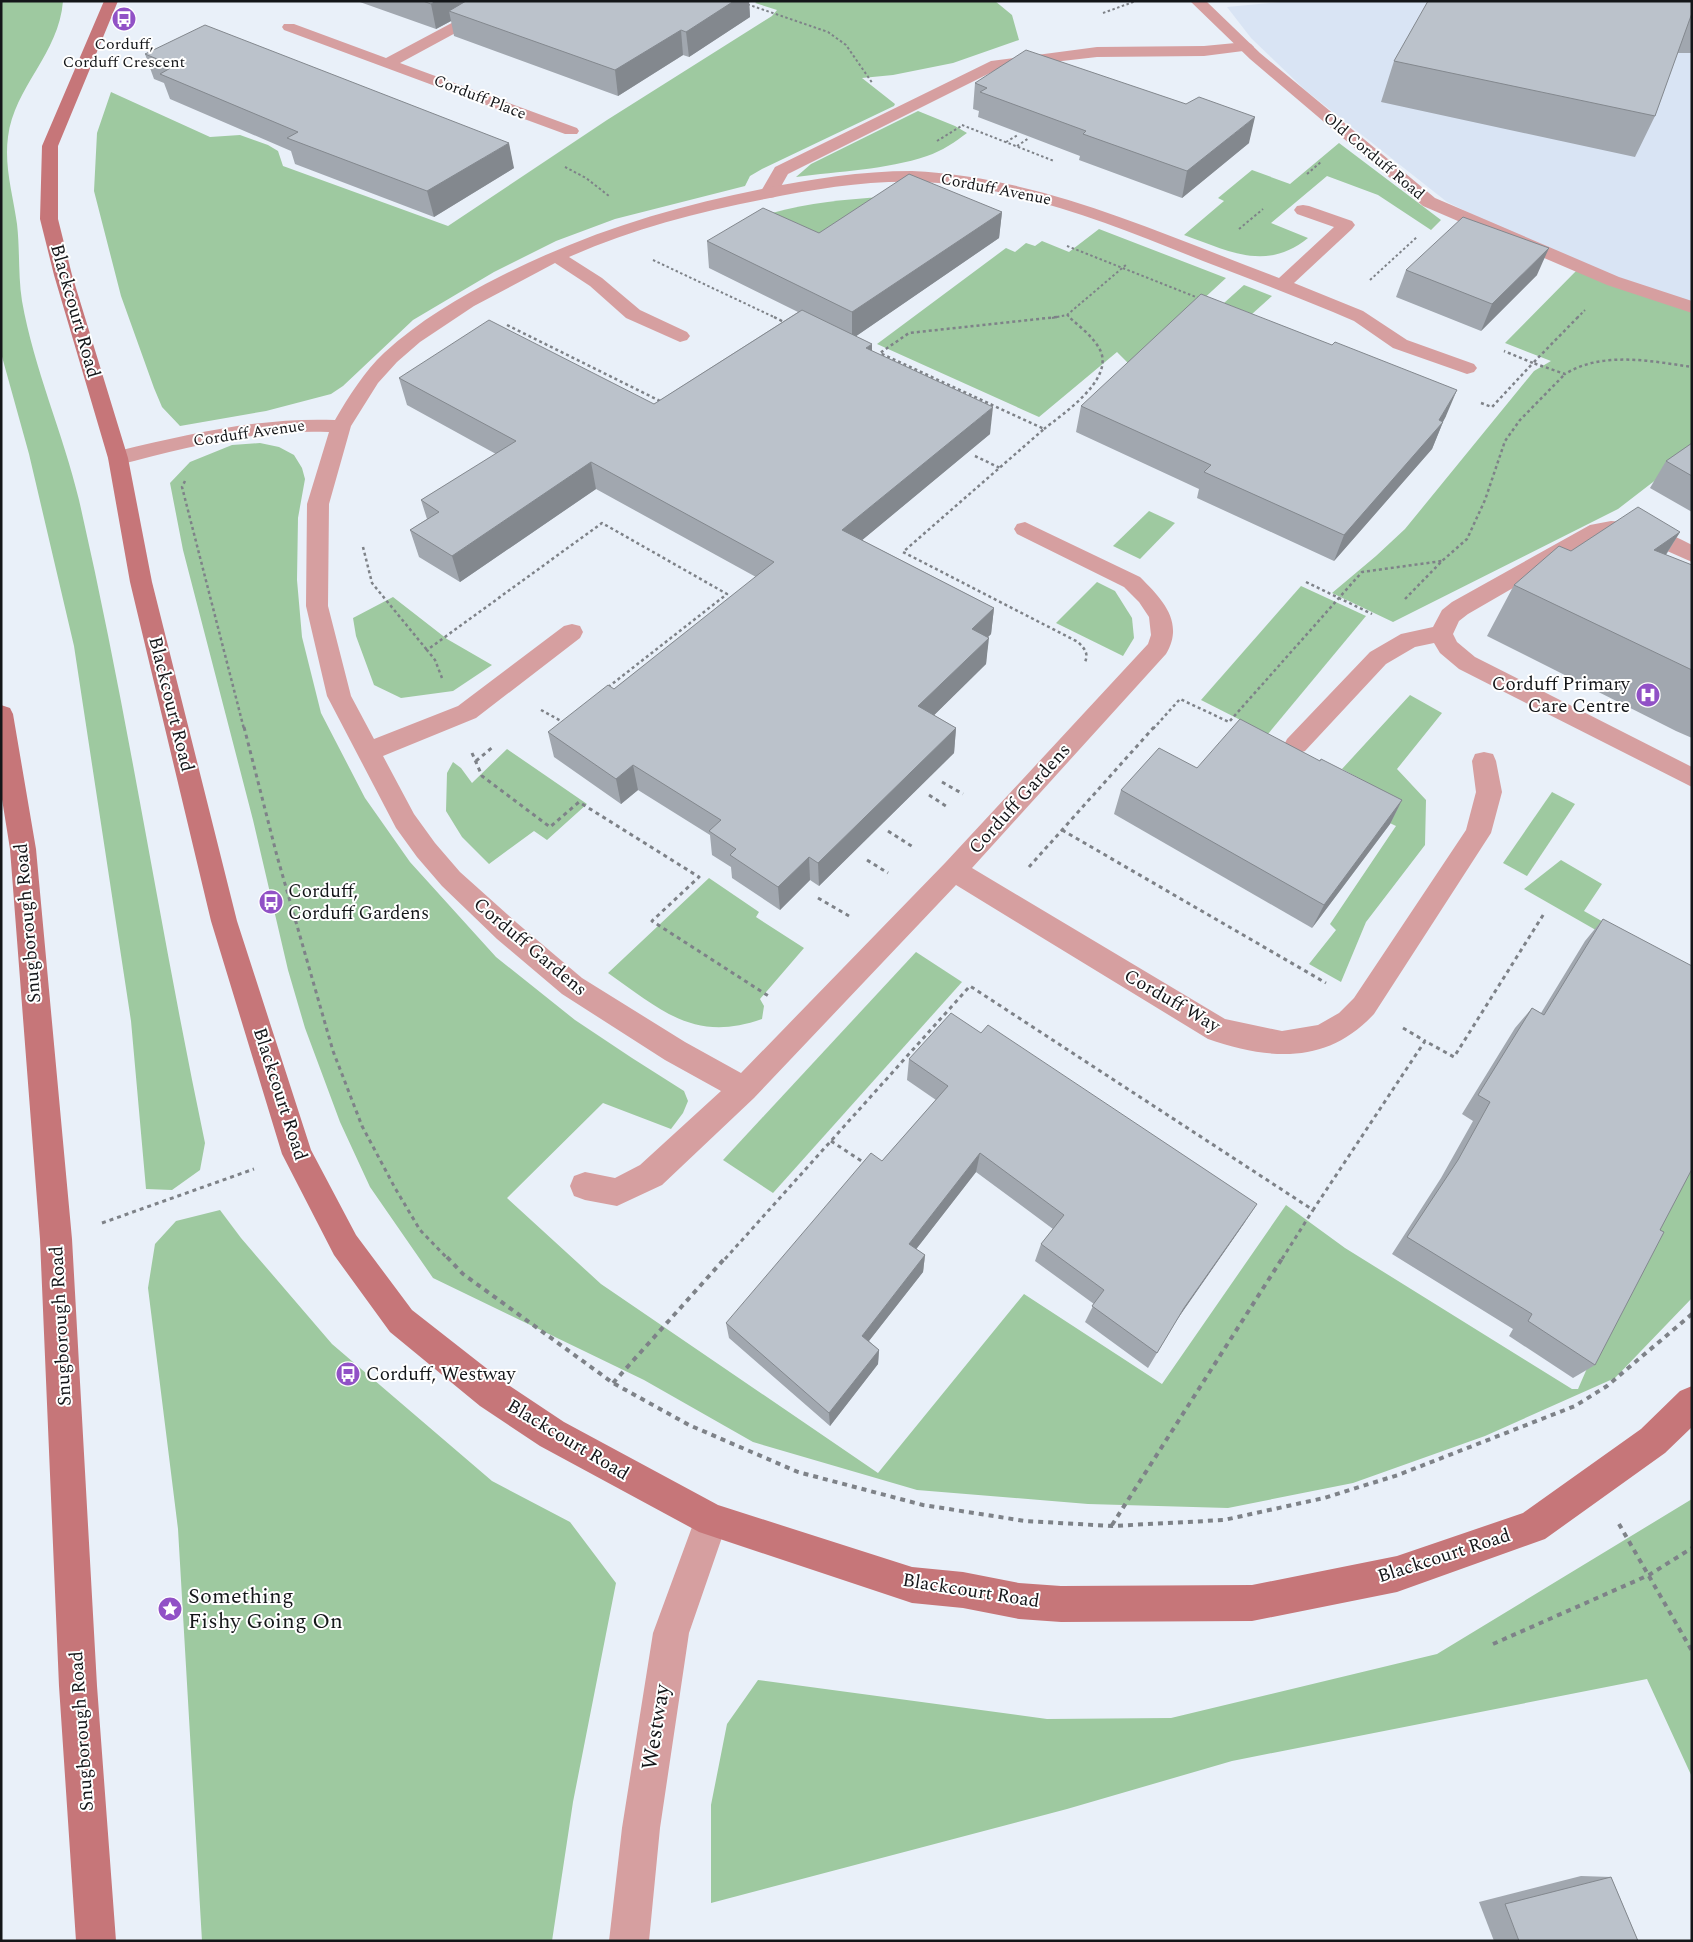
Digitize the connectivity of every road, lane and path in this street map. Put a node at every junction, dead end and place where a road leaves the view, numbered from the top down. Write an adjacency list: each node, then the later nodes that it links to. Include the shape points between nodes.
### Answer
1 (111, 1): 39 (street, Blackcourt Road, via 50,146 49,219)
2 (504, 1): 7 (street)
3 (738, 1): 8 (path, via 828,32 846,45)
4 (1197, 1): 6 (street, Old Corduff Road)
5 (290, 27): 7 (street, Corduff Place)
6 (1246, 48): 19 (street, via 1097,52 996,64 781,171); 26 (street, Old Corduff Road, via 1429,202)
7 (388, 63): 10 (street, Corduff Place)
8 (874, 85)
9 (963, 126): 14 (path)
10 (571, 131)
11 (1018, 134): 13 (path)
12 (1029, 138): 15 (path)
13 (1006, 142)
14 (930, 146)
15 (1017, 146)
16 (559, 164): 20 (path, via 586,178)
17 (1309, 172): 18 (path)
18 (1317, 175)
19 (769, 193): 22 (street, Corduff Avenue, via 839,180 891,176 981,182 1038,194); 24 (street, Corduff Avenue, via 668,215 625,228)
20 (610, 197)
21 (1303, 210): 27 (street, via 1346,225)
22 (1156, 236): 27 (street, Corduff Avenue); 29 (path)
23 (1417, 236): 25 (path)
24 (556, 256): 30 (street, via 596,282 634,314); 36 (street, Corduff Avenue, via 481,294 441,318 402,348 371,378)
25 (1369, 281)
26 (1613, 281): 28 (street, Old Corduff Road); 32 (path)
27 (1281, 286): 34 (street, Corduff Avenue, via 1359,316 1393,340)
28 (1692, 307)
29 (1067, 315): 37 (path, via 1102,354 1101,376 1081,399); 37 (path, via 909,333 880,353)
30 (680, 336)
31 (1498, 349): 32 (path)
32 (1534, 363): 35 (path)
33 (1692, 367): 35 (path, via 1638,360 1613,361 1582,365)
34 (1467, 368)
35 (1564, 374): 45 (path, via 1520,420 1505,441 1485,500 1467,538)
36 (341, 426): 39 (street, Corduff Avenue, via 312,424 238,432); 58 (street, Corduff Gardens, via 318,504 317,606 340,696)
37 (1044, 429): 40 (path)
38 (975, 456): 40 (path)
39 (118, 458): 86 (street, Blackcourt Road, via 141,582 224,921)
40 (1000, 468): 54 (path, via 903,552 1078,642 1086,650)
41 (189, 474): 92 (path, via 182,487 277,856 333,1051 362,1126 420,1230 463,1274)
42 (1026, 529): 72 (street, Corduff Gardens, via 1132,582 1160,616 1163,635 1158,648)
43 (362, 543): 52 (path, via 372,582)
44 (1692, 555): 50 (street, via 1667,540 1649,534 1610,528 1598,530 1460,608 1450,616)
45 (1442, 560): 47 (path, via 1362,572); 48 (path, via 1396,608)
46 (1306, 582): 47 (path)
47 (1340, 598): 48 (path); 65 (path, via 1228,722 1180,699)
48 (1381, 619): 51 (path)
49 (572, 632): 56 (street, via 479,704)
50 (1441, 634): 51 (street); 60 (street, via 1448,647 1468,663)
51 (1409, 640): 57 (street, via 1378,658)
52 (427, 650)
53 (435, 660): 56 (path)
54 (1084, 664)
55 (1, 714): 90 (street, Snugborough Road, via 23,849)
56 (457, 715): 58 (street); 81 (path, via 482,776 550,827 580,802 699,878 652,921 771,998)
57 (1296, 745)
58 (367, 752): 84 (street, Corduff Gardens, via 405,821 426,850 507,931 572,986 675,1051)
59 (1484, 761): 82 (street, Corduff Way, via 1489,792 1478,833)
60 (1692, 778)
61 (942, 782): 63 (path, via 963,794)
62 (930, 795): 64 (path, via 949,808)
63 (956, 801)
64 (943, 814)
65 (1062, 830): 76 (path); 82 (path)
66 (888, 832): 68 (path)
67 (919, 840): 68 (path)
68 (913, 847): 69 (path)
69 (907, 853)
70 (867, 860): 73 (path)
71 (895, 866): 73 (path)
72 (954, 870): 76 (street, Corduff Way); 84 (street, Corduff Gardens)
73 (888, 873): 74 (path)
74 (882, 879)
75 (818, 898): 79 (path)
76 (1000, 898): 82 (street, Corduff Way, via 1218,1030 1282,1043 1324,1037 1349,1022)
77 (854, 910): 79 (path)
78 (1545, 912): 83 (path, via 1454,1057)
79 (849, 916): 80 (path)
80 (842, 923)
81 (777, 991)
82 (1364, 1006): 83 (path)
83 (1426, 1041): 89 (path)
84 (744, 1089): 88 (street, Corduff Gardens, via 651,1175 616,1192)
85 (831, 1141): 87 (path); 89 (path, via 970,986); 92 (path)
86 (297, 1154): 90 (path); 95 (street, Blackcourt Road, via 345,1245 401,1321 492,1394 552,1434)
87 (868, 1166)
88 (585, 1186)
89 (1313, 1210): 96 (path)
90 (56, 1239): 101 (street, Snugborough Road)
91 (1692, 1314): 96 (path, via 1607,1386 1575,1406 1398,1475 1324,1498 1224,1520)
92 (613, 1383): 96 (path, via 689,1426 798,1472 923,1505 1025,1520)
93 (1692, 1403): 94 (street, Blackcourt Road, via 1653,1441)
94 (1595, 1483): 95 (street, Blackcourt Road, via 1533,1527 1397,1574 1252,1603 1061,1604 912,1585); 98 (path)
95 (711, 1520): 102 (street, Westway, via 671,1633 641,1828)
96 (1112, 1526)
97 (1692, 1548): 98 (path)
98 (1649, 1575): 99 (path); 100 (path)
99 (1492, 1644)
100 (1692, 1651)
101 (89, 1938)
102 (629, 1941)

